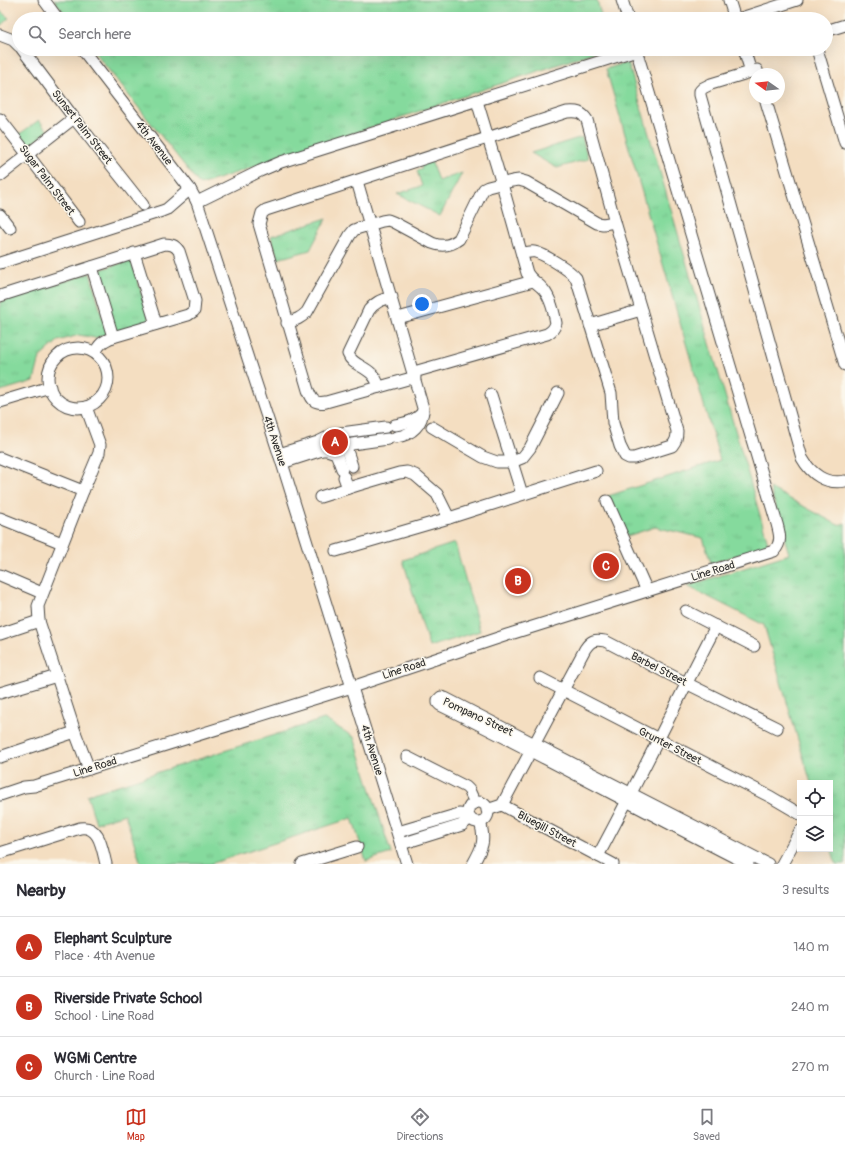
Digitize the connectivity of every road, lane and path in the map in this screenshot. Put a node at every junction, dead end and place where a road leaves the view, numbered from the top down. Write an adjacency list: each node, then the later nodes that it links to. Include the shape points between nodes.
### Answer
1 (44, 0): 5 (street)
2 (622, 0): 6 (street)
3 (729, 0): 7 (street)
4 (797, 0): 8 (street)
5 (53, 12)
6 (626, 12)
7 (733, 12)
8 (760, 12)
9 (845, 25): 10 (street)
10 (833, 29)
11 (0, 35): 12 (street)
12 (12, 40)
13 (27, 56): 23 (street, Sunset Palm Street)
14 (87, 56): 31 (street, 4th Avenue)
15 (616, 56): 21 (street)
16 (640, 56): 82 (street, Line Road, via 780,541 774,551)
17 (747, 56): 19 (street)
18 (819, 56): 26 (street)
19 (752, 68)
20 (749, 74): 71 (street, via 707,86 700,91 700,95 802,458 818,476 833,482)
21 (477, 101): 25 (street); 32 (street, via 281,162)
22 (767, 104): 53 (street)
23 (74, 118): 27 (street); 33 (street, Sunset Palm Street)
24 (0, 119): 27 (street, Sugar Palm Street)
25 (488, 138): 29 (street); 30 (street); 36 (street, via 567,112 579,112 584,115)
26 (845, 143)
27 (28, 155): 28 (street); 35 (street, Sugar Palm Street)
28 (0, 176)
29 (357, 181): 37 (street); 48 (street, via 262,213 259,224)
30 (502, 184): 36 (street, via 519,180 526,182 597,223); 37 (street, via 484,189 459,238 449,245 432,244 388,220); 40 (street)
31 (190, 189): 32 (street, 4th Avenue); 41 (street, via 162,211)
32 (197, 202): 67 (street, 4th Avenue)
33 (142, 205)
34 (0, 215): 38 (street)
35 (79, 222)
36 (615, 222): 46 (street)
37 (371, 224): 45 (street); 48 (street, via 354,230 307,312 298,320)
38 (10, 228)
39 (134, 254): 42 (street); 49 (street); 49 (street, via 164,244 173,245 179,251 192,294 194,310 192,314)
40 (522, 254): 43 (street, via 527,273); 50 (street, via 539,253 573,274)
41 (0, 263)
42 (92, 267): 44 (street); 51 (street)
43 (533, 282): 47 (street); 54 (street, via 546,292 549,299 556,324 552,332)
44 (0, 296)
45 (392, 297): 47 (street); 56 (street, via 378,301 370,310 348,354 352,361 373,374)
46 (641, 310): 50 (street); 50 (street, via 677,437 672,446 634,458 625,456 620,446 613,423 611,393)
47 (398, 318): 54 (street)
48 (287, 323): 56 (street, via 314,402 326,402)
49 (156, 324): 51 (street)
50 (590, 325)
51 (112, 337): 52 (street, via 101,343)
52 (95, 353): 55 (street, via 78,348 61,354 50,369); 60 (street, via 106,366 108,383 100,398)
53 (845, 365)
54 (414, 374): 56 (street); 61 (street, via 423,403)
55 (50, 387): 59 (street); 60 (street, via 55,397 64,404)
56 (379, 387)
57 (558, 393): 68 (street, via 530,448 522,458)
58 (491, 395): 68 (street)
59 (0, 402)
60 (86, 407): 73 (street, via 100,445)
61 (423, 412): 63 (street, via 419,417 403,424); 64 (street, via 419,425 410,433)
62 (432, 426): 68 (street, via 483,457 497,462)
63 (334, 434): 64 (street, via 340,436); 67 (street)
64 (346, 446): 65 (street); 69 (street)
65 (330, 451): 67 (street, via 322,450); 69 (street, via 336,453)
66 (0, 458): 73 (street)
67 (280, 458): 92 (street, 4th Avenue)
68 (512, 462): 74 (street)
69 (348, 471): 72 (street)
70 (596, 471): 74 (street)
71 (845, 481)
72 (353, 486): 75 (street); 78 (street, via 403,472 410,473 437,494)
73 (83, 491): 79 (street)
74 (522, 494): 78 (street)
75 (320, 498)
76 (607, 501): 82 (street)
77 (0, 518): 79 (street)
78 (449, 518): 80 (street)
79 (62, 543): 83 (street)
80 (336, 551)
81 (0, 575): 83 (street)
82 (647, 591): 92 (street, Line Road)
83 (42, 593): 85 (street, via 38,606)
84 (686, 611): 86 (street)
85 (39, 622): 87 (street); 89 (street)
86 (716, 626): 88 (street); 91 (street)
87 (0, 634)
88 (754, 646)
89 (57, 676): 94 (street); 97 (street)
90 (540, 678): 93 (street, Grunter Street)
91 (686, 683): 93 (street, Barbel Street, via 605,641 595,640 585,649); 96 (street, Barbel Street); 98 (street)
92 (352, 687): 102 (street, Line Road); 112 (street, 4th Avenue)
93 (563, 690): 98 (street, Grunter Street); 99 (street, Barbel Street)
94 (0, 693)
95 (459, 710): 99 (street, Pompano Street)
96 (777, 728)
97 (75, 732): 100 (street); 102 (street)
98 (658, 740): 105 (street); 110 (street, Grunter Street)
99 (532, 747): 105 (street, Pompano Street); 108 (street, Barbel Street)
100 (0, 757)
101 (407, 757): 107 (street, via 466,787)
102 (89, 769): 103 (street, Line Road)
103 (34, 786): 104 (street, Line Road); 106 (street, Line Road, via 25,792)
104 (0, 795)
105 (629, 798): 117 (street); 119 (street, Pompano Street)
106 (0, 800)
107 (475, 803): 109 (street, via 483,804); 111 (street, via 469,807)
108 (502, 805): 109 (street); 117 (street, Bluegill Street)
109 (487, 810): 111 (street, via 486,817)
110 (797, 812)
111 (472, 818): 112 (street, via 459,814); 114 (street, via 462,825); 123 (street, via 482,830 483,838)
112 (398, 832): 114 (street, 4th Avenue)
113 (797, 836): 126 (street)
114 (401, 844): 122 (street, 4th Avenue)
115 (357, 846): 118 (street)
116 (0, 853): 120 (street, via 86,827 99,838)
117 (598, 856): 124 (street, Bluegill Street)
118 (319, 861): 121 (street)
119 (749, 861): 125 (street, Pompano Street)
120 (106, 864)
121 (302, 864)
122 (407, 864)
123 (474, 864)
124 (613, 864)
125 (768, 864)
126 (782, 864)

